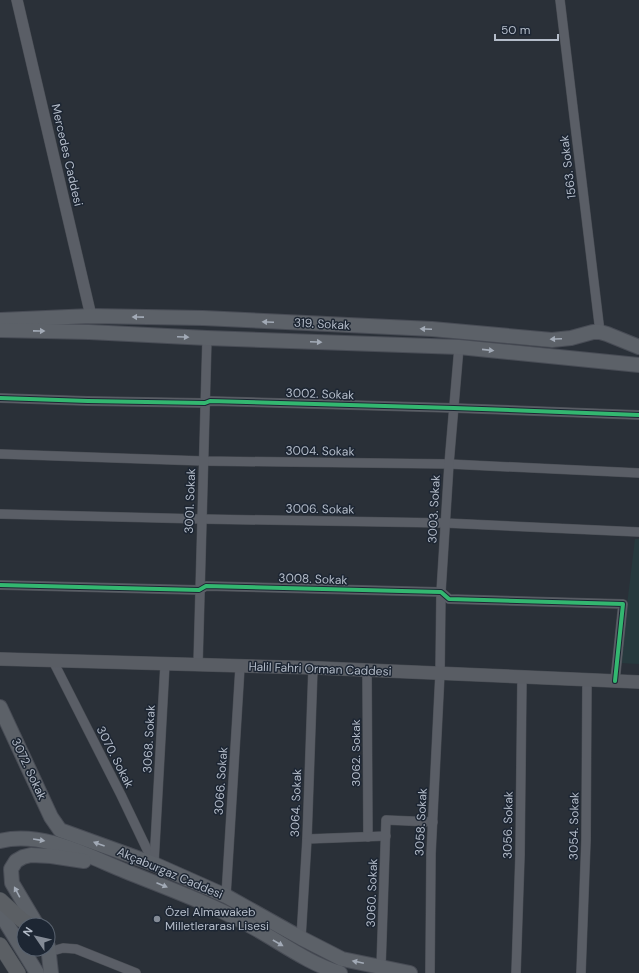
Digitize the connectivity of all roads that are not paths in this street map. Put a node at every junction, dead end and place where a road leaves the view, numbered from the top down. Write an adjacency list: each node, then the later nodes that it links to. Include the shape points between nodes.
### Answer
1 (17, 0): 3 (street, Mercedes Caddesi)
2 (560, 0): 5 (street, 1563. Sokak)
3 (91, 316): 4 (main road, 319. Sokak); 6 (main road, 319. Sokak, one-way to 3, via 552,340 432,329 203,318)
4 (1, 324): 7 (main road, 319. Sokak, one-way to 7, via 20,331)
5 (604, 333): 6 (main road, 319. Sokak); 9 (main road, 319. Sokak); 11 (main road, via 613,341 614,348 611,356)
6 (584, 334): 10 (main road, via 580,350)
7 (207, 338): 8 (main road, 319. Sokak, one-way to 8); 14 (street, 3001. Sokak)
8 (460, 347): 10 (main road, 319. Sokak, one-way to 10); 15 (street, 3003. Sokak)
9 (639, 347)
10 (585, 360): 11 (main road, 319. Sokak)
11 (603, 362): 12 (main road, 319. Sokak)
12 (639, 365)
13 (0, 398): 14 (street, 3002. Sokak)
14 (205, 403): 15 (street, 3002. Sokak, via 210,401); 18 (street, 3001. Sokak)
15 (454, 408): 16 (street, 3002. Sokak); 19 (street, 3003. Sokak)
16 (639, 415)
17 (0, 454): 18 (street, 3004. Sokak)
18 (203, 461): 19 (street, 3004. Sokak); 22 (street, 3001. Sokak)
19 (448, 464): 20 (street, 3004. Sokak); 23 (street, 3003. Sokak)
20 (639, 473)
21 (0, 514): 22 (street, 3006. Sokak)
22 (202, 519): 23 (street, 3006. Sokak); 26 (street, 3001. Sokak)
23 (445, 523): 24 (street, 3006. Sokak); 27 (street, 3003. Sokak)
24 (639, 532)
25 (0, 585): 26 (street, 3008. Sokak)
26 (200, 590): 27 (street, 3008. Sokak, via 206,586); 31 (street, 3001. Sokak)
27 (441, 592): 35 (street, 3003. Sokak); 38 (street, 3008. Sokak, via 449,599 623,604)
28 (0, 659): 29 (main road, Halil Fahri Orman Caddesi)
29 (53, 661): 30 (main road, Halil Fahri Orman Caddesi); 47 (street, 3070. Sokak)
30 (166, 664): 31 (main road, Halil Fahri Orman Caddesi); 47 (street, 3068. Sokak)
31 (198, 665): 32 (main road, Halil Fahri Orman Caddesi)
32 (240, 666): 33 (main road, Halil Fahri Orman Caddesi); 49 (street, 3066. Sokak)
33 (313, 668): 34 (main road, Halil Fahri Orman Caddesi); 45 (street, 3064. Sokak)
34 (367, 670): 35 (main road, Halil Fahri Orman Caddesi); 44 (street, 3062. Sokak)
35 (440, 673): 36 (main road, Halil Fahri Orman Caddesi); 41 (street, 3058. Sokak)
36 (522, 676): 37 (main road, Halil Fahri Orman Caddesi); 67 (street, 3056. Sokak)
37 (587, 679): 38 (main road, Halil Fahri Orman Caddesi); 68 (street, 3054. Sokak, via 586,840)
38 (615, 680): 39 (main road, Halil Fahri Orman Caddesi)
39 (639, 682)
40 (0, 707): 42 (main road, 3072. Sokak, via 51,817)
41 (433, 822): 43 (street, 3060. Sokak, via 386,820); 66 (street, 3058. Sokak)
42 (60, 830): 47 (main road, Akçaburgaz Caddesi, one-way to 42)
43 (386, 836): 44 (street); 59 (street, 3060. Sokak)
44 (368, 837): 45 (street)
45 (306, 839): 55 (street, 3064. Sokak)
46 (0, 841): 48 (main road, one-way to 48, via 21,839 53,843)
47 (154, 864): 49 (main road, Akçaburgaz Caddesi)
48 (125, 871): 51 (main road, Akçaburgaz Caddesi, one-way to 51); 54 (main road, one-way to 48, via 12,882 11,869 22,857 31,855 82,860)
49 (226, 896): 51 (main road); 55 (main road, Akçaburgaz Caddesi)
50 (0, 900): 53 (highway)
51 (221, 910): 64 (main road, Akçaburgaz Caddesi, one-way to 64, via 301,956)
52 (0, 913): 61 (main road)
53 (19, 917)
54 (32, 917)
55 (301, 938): 59 (main road, Akçaburgaz Caddesi, one-way to 55, via 342,959)
56 (0, 945): 60 (highway)
57 (56, 948): 63 (street, via 76,949)
58 (49, 957): 62 (main road)
59 (381, 967): 65 (main road, Akçaburgaz Caddesi)
60 (18, 973)
61 (37, 973)
62 (51, 973)
63 (136, 973)
64 (340, 973)
65 (410, 973)
66 (430, 973)
67 (516, 973)
68 (581, 973)

